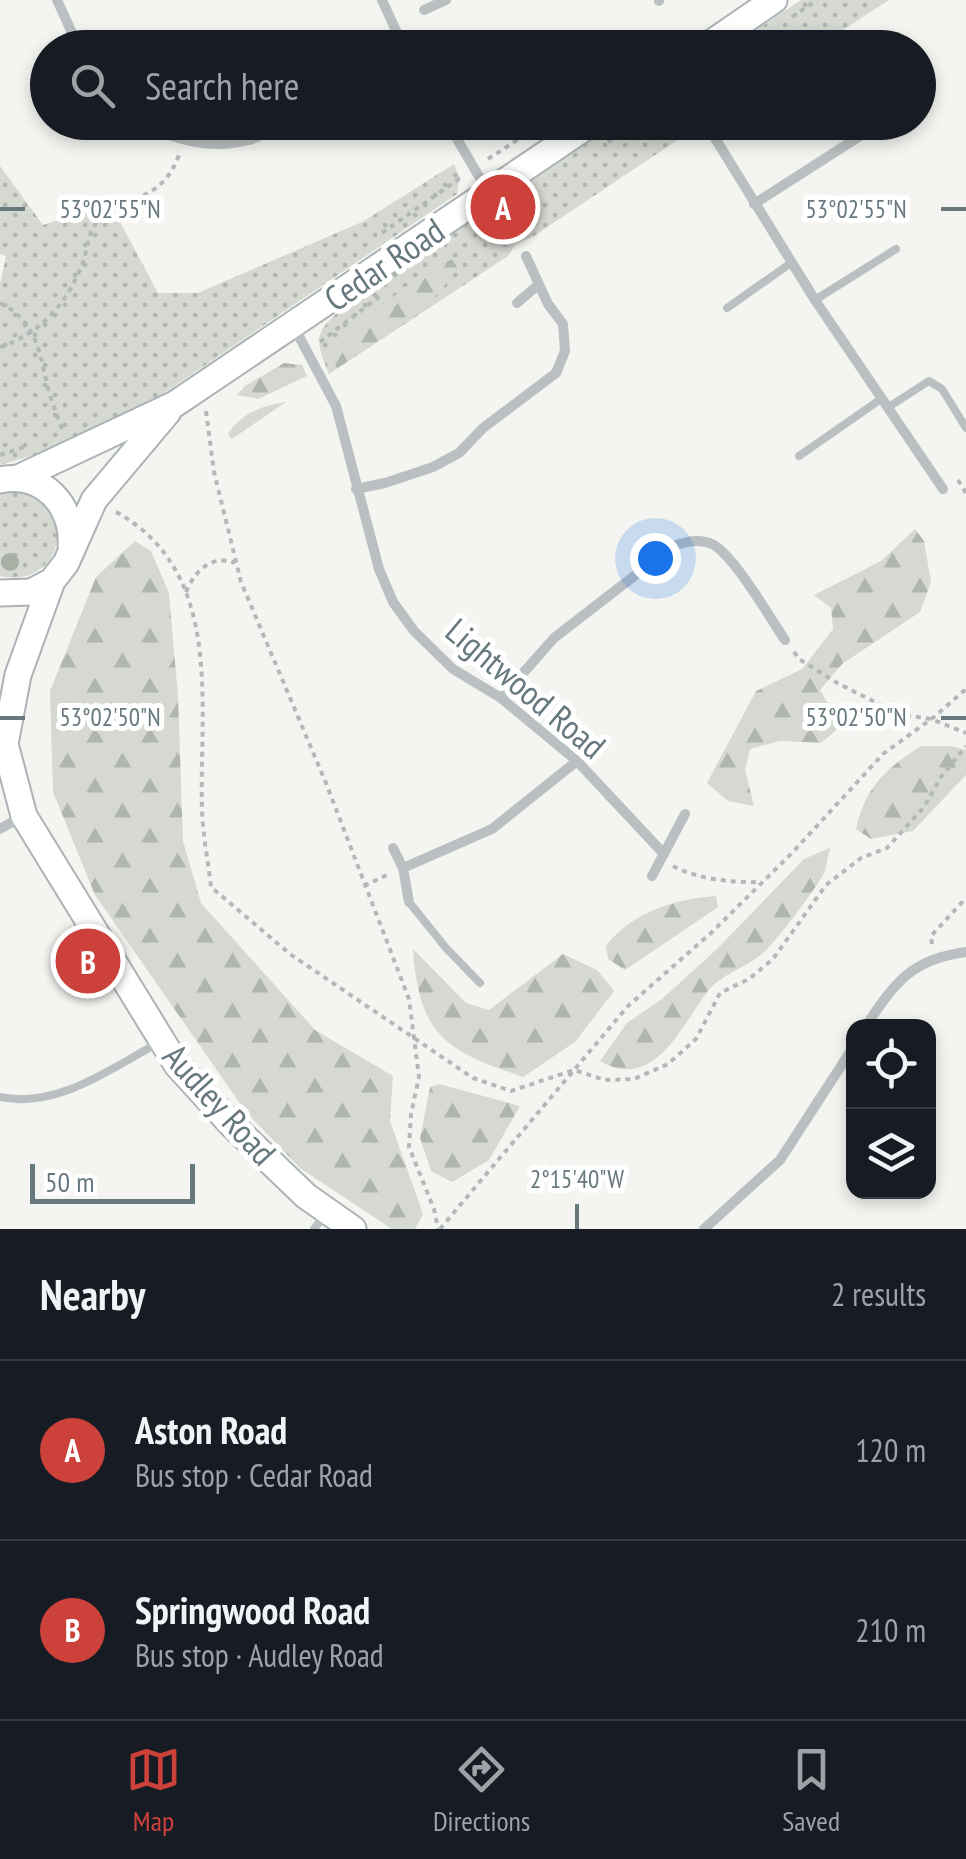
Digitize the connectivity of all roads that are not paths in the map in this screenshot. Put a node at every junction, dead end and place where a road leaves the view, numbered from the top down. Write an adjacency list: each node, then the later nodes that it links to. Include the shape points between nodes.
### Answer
1 (57, 0): 6 (street)
2 (382, 0): 7 (street)
3 (446, 0): 5 (street)
4 (774, 0): 8 (main road)
5 (424, 10)
6 (71, 30)
7 (396, 30)
8 (730, 30)
9 (183, 140): 10 (street)
10 (249, 140)
11 (457, 140): 15 (street)
12 (586, 140): 15 (main road, Cedar Road)
13 (716, 140): 16 (street)
14 (855, 140): 16 (street)
15 (488, 193): 24 (main road, Cedar Road)
16 (754, 204): 19 (street)
17 (896, 249): 21 (lane)
18 (526, 256): 20 (street)
19 (791, 263): 21 (street); 23 (lane)
20 (538, 286): 22 (street); 30 (street, via 563,324 565,351 556,372 446,460)
21 (814, 300): 25 (street)
22 (518, 303)
23 (727, 308)
24 (294, 326): 26 (main road, Cedar Road); 30 (street, Lightwood Road, via 336,406)
25 (884, 403): 27 (lane, via 929,381); 28 (lane); 31 (street)
26 (184, 411): 29 (main road); 32 (main road, Audley Road, via 94,500)
27 (966, 428)
28 (799, 456)
29 (4, 474): 32 (main road, via 36,482 58,498 69,516)
30 (356, 489): 36 (street, Lightwood Road, via 393,602 453,669)
31 (944, 489)
32 (71, 549): 33 (main road, Audley Road)
33 (52, 581): 34 (main road, via 30,592); 37 (main road, Audley Road)
34 (0, 593)
35 (785, 640): 36 (street, via 725,553 692,540 672,546 554,638)
36 (501, 698): 38 (street, Lightwood Road)
37 (2, 735): 40 (main road, Audley Road)
38 (576, 761): 43 (street, Lightwood Road); 44 (street, via 492,829)
39 (685, 814): 43 (street)
40 (24, 816): 41 (street); 50 (main road, Audley Road)
41 (0, 829)
42 (393, 848): 44 (street)
43 (664, 854): 45 (street)
44 (403, 868): 46 (street)
45 (652, 876)
46 (409, 902): 48 (lane)
47 (966, 952): 49 (street, via 934,956 908,974)
48 (480, 983)
49 (871, 1019)
50 (162, 1041): 52 (lane, via 47,1097); 53 (main road, Audley Road)
51 (846, 1058): 55 (street, via 780,1160)
52 (0, 1098)
53 (321, 1220): 54 (main road, Audley Road)
54 (353, 1229)
55 (704, 1229)

